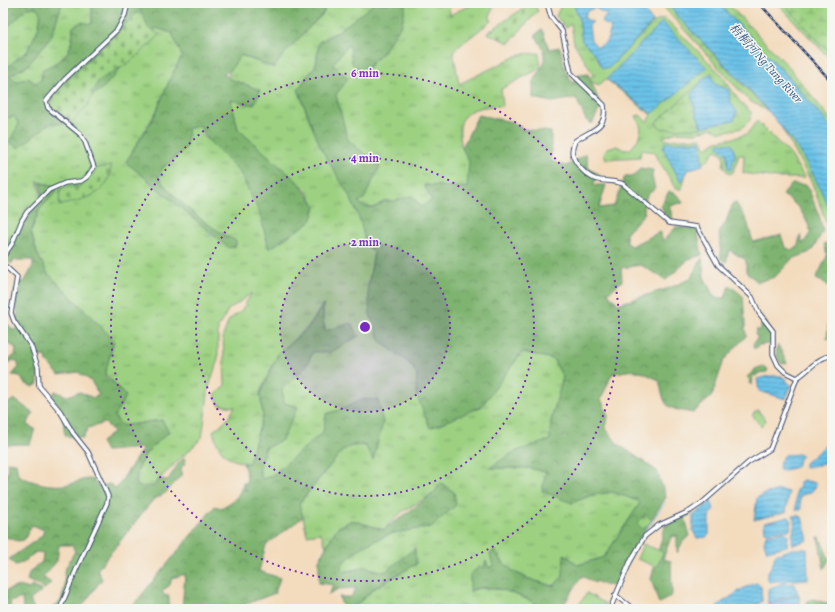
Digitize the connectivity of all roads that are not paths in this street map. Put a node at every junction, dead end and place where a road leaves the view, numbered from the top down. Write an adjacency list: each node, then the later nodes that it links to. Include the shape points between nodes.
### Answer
1 (128, 3): 3 (street, via 117,30 46,100 48,108 80,134 94,165 93,172 81,181 49,190 27,212)
2 (547, 3): 6 (street, via 551,17 562,31 571,72 604,105 605,112 600,126 575,141 573,156 589,176 623,184 669,223 697,227 718,265 752,297 759,313 773,331 773,354 778,365)
3 (3, 257)
4 (3, 264): 8 (street, via 17,277 11,313 31,346 38,367 38,386 60,411 88,452 108,496)
5 (832, 356): 6 (street, via 821,358)
6 (797, 378): 7 (street, via 770,449 749,462 702,503 648,533 633,555)
7 (615, 595): 9 (street); 10 (street)
8 (60, 609)
9 (610, 609)
10 (633, 609)

